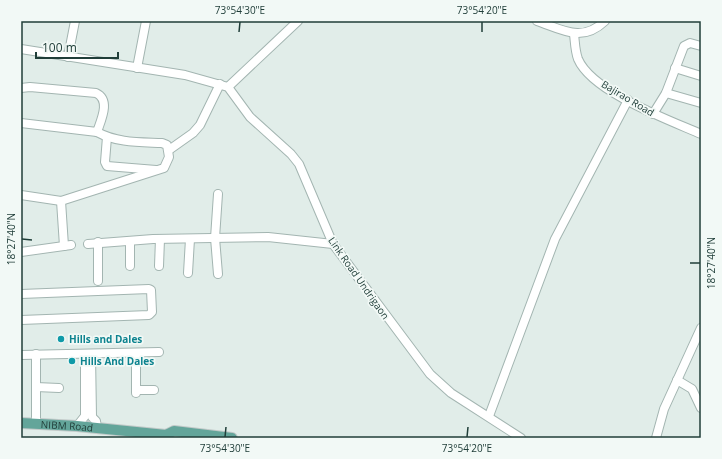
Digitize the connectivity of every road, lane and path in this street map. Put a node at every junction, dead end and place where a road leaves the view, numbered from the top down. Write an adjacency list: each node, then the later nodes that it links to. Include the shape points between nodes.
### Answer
1 (75, 21): 9 (street)
2 (146, 21): 10 (street)
3 (298, 21): 13 (street)
4 (537, 21): 6 (street)
5 (605, 21): 6 (street, via 588,33)
6 (574, 34): 16 (street, Bajirao Road, via 578,58 584,69 610,90)
7 (701, 46): 11 (street, via 690,43 684,46)
8 (21, 48): 9 (street)
9 (68, 57): 10 (street)
10 (137, 68): 13 (street)
11 (675, 68): 12 (street); 15 (street)
12 (701, 76)
13 (227, 84): 23 (street, via 193,134); 34 (street, Link Road Undrigaon, via 250,117 298,164)
14 (21, 88): 20 (street, via 101,95 104,108)
15 (666, 93): 17 (street); 18 (street)
16 (628, 100): 18 (street, Bajirao Road); 55 (street, via 555,239)
17 (701, 103)
18 (653, 114): 21 (street, Bajirao Road)
19 (21, 123): 20 (street)
20 (97, 132): 22 (street)
21 (701, 134)
22 (107, 137): 23 (street, via 162,143 167,145); 24 (street, via 106,166)
23 (169, 150): 24 (street, via 164,168)
24 (158, 170): 27 (street)
25 (21, 193): 27 (street)
26 (218, 194): 28 (street)
27 (61, 201): 35 (street, via 67,246)
28 (216, 238): 30 (street); 34 (street, via 268,237); 39 (street)
29 (160, 239): 30 (street); 31 (street); 37 (street)
30 (190, 239): 38 (street)
31 (130, 241): 32 (street); 36 (street)
32 (98, 242): 33 (street); 40 (street)
33 (88, 244)
34 (333, 244): 55 (street, Link Road Undrigaon, via 430,374 451,393)
35 (21, 252)
36 (130, 266)
37 (159, 266)
38 (188, 273)
39 (218, 274)
40 (98, 281)
41 (21, 294): 42 (street, via 149,289 152,293 152,312 149,315)
42 (21, 320)
43 (700, 331): 49 (street)
44 (159, 352): 45 (street)
45 (136, 353): 47 (street); 53 (street, via 136,392)
46 (36, 354): 47 (street); 48 (street); 50 (street)
47 (88, 354): 51 (street)
48 (21, 355)
49 (677, 380): 54 (street, via 692,389); 64 (street, via 664,409)
50 (36, 387): 52 (street); 57 (street)
51 (88, 387): 58 (street, via 85,416); 59 (street, via 92,417)
52 (59, 388)
53 (154, 390)
54 (701, 408)
55 (489, 416): 63 (street, Link Road Undrigaon)
56 (21, 423): 57 (main road, NIBM Road)
57 (36, 424): 58 (main road, NIBM Road)
58 (77, 426): 59 (main road, NIBM Road)
59 (97, 428): 60 (main road, NIBM Road)
60 (111, 434): 61 (main road, NIBM Road)
61 (168, 437): 62 (main road, NIBM Road, via 174,431)
62 (232, 438)
63 (521, 438)
64 (656, 438)

